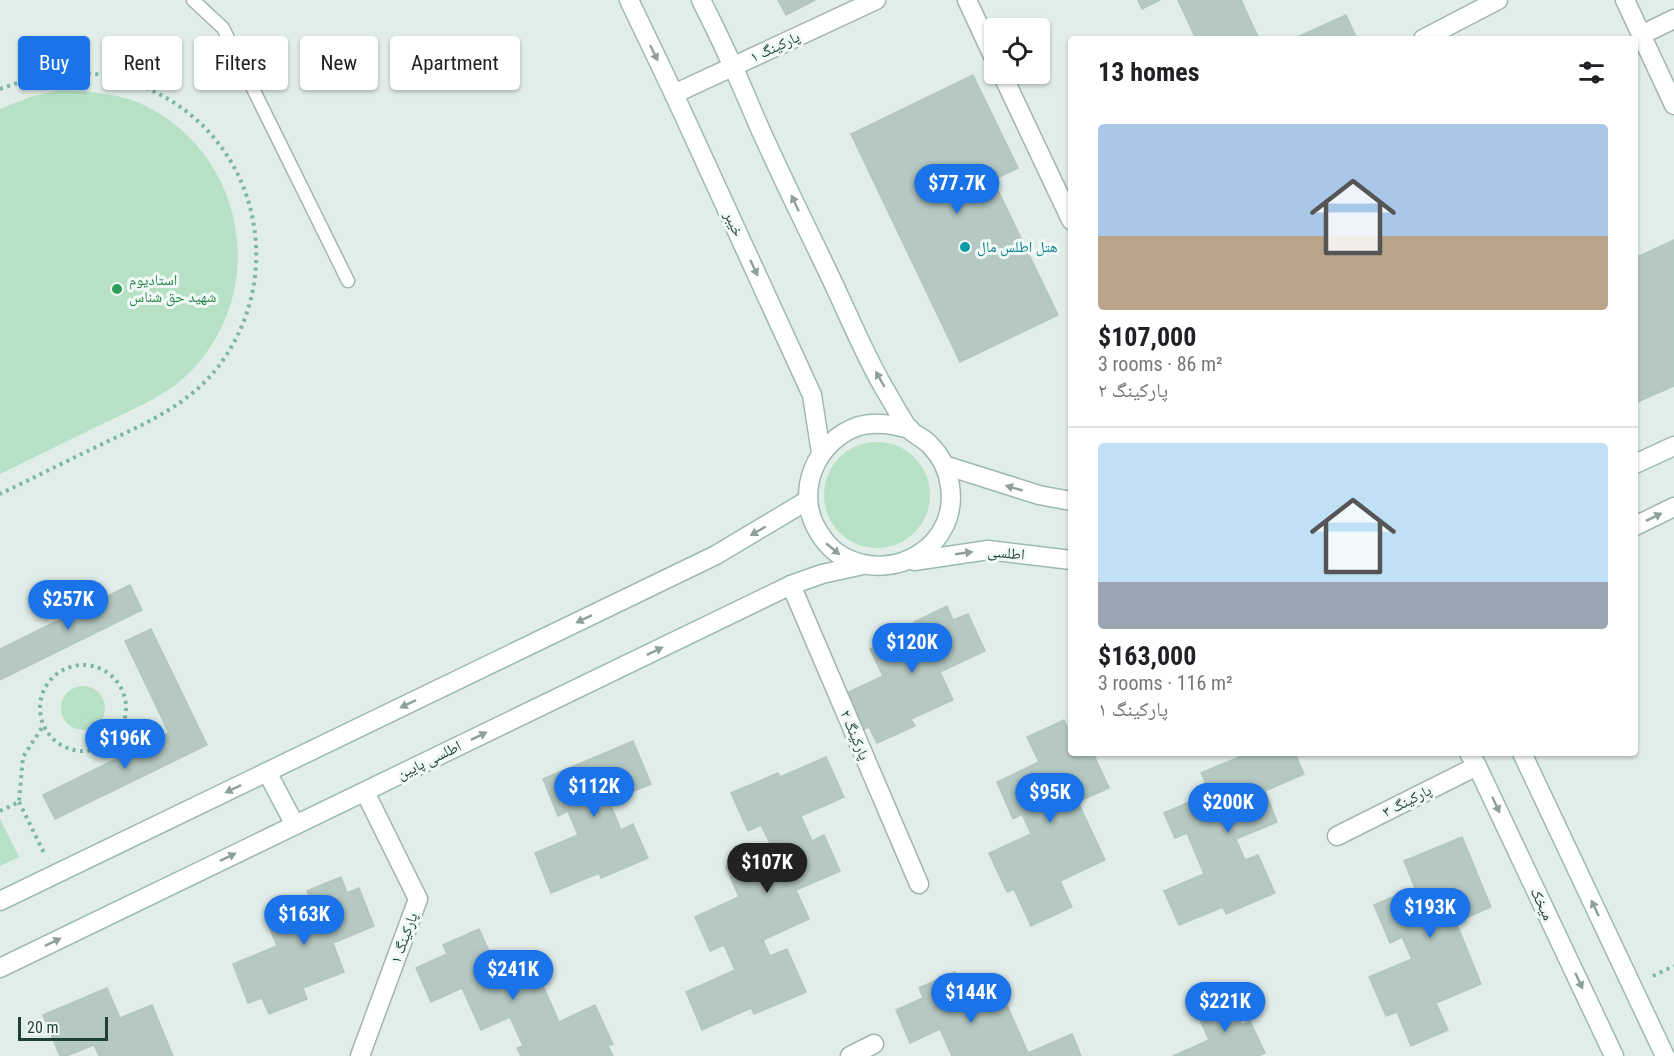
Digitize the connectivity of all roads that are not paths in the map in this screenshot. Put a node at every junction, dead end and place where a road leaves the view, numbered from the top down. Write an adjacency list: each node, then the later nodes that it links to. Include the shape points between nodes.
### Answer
1 (193, 0): 17 (lane, via 223,28)
2 (629, 0): 14 (street, خیبر, one-way to 14)
3 (701, 0): 12 (street)
4 (876, 0): 12 (street, پارکینگ ۱)
5 (968, 0): 10 (street)
6 (1498, 0): 11 (street)
7 (1625, 0): 9 (street)
8 (1674, 19): 9 (street)
9 (1641, 35): 15 (street)
10 (984, 36)
11 (1429, 36)
12 (733, 66): 14 (street, پارکینگ ۱); 18 (street, one-way to 12, via 877,375)
13 (1007, 84): 16 (street)
14 (674, 94): 20 (street, خیبر, one-way to 20, via 812,395)
15 (1674, 105)
16 (1068, 214)
17 (348, 281)
18 (910, 429): 20 (street, via 885,423 861,425 838,436); 22 (street, via 930,444)
19 (1674, 446): 21 (street)
20 (821, 453): 23 (street, via 810,476)
21 (1638, 463)
22 (944, 465): 24 (street, one-way to 22); 28 (street, via 950,487 950,510 941,531 926,550)
23 (808, 500): 29 (street, one-way to 29, via 813,523 825,542 842,557); 33 (street, one-way to 33, via 716,555)
24 (1068, 500)
25 (1674, 507): 26 (street, one-way to 25)
26 (1638, 525)
27 (1068, 560): 28 (street, اطلسی, one-way to 27, via 988,550)
28 (906, 562): 29 (street, via 885,567)
29 (863, 565): 30 (street, اطلسی پایین)
30 (791, 585): 34 (street, اطلسی پایین, one-way to 30); 37 (street, پارکینگ ۲)
31 (1523, 756): 44 (street, one-way to 31)
32 (1473, 760): 36 (street, پارکینگ ۳); 43 (street, میخک, one-way to 43)
33 (267, 772): 35 (street); 38 (street, one-way to 38)
34 (365, 792): 35 (street, اطلسی پایین); 41 (street, پارکینگ ۱, via 418,899)
35 (295, 825): 39 (street, اطلسی پایین, one-way to 35)
36 (1337, 836)
37 (919, 884)
38 (0, 901)
39 (0, 968)
40 (874, 1044): 42 (street)
41 (360, 1056)
42 (850, 1056)
43 (1614, 1056)
44 (1665, 1056)

